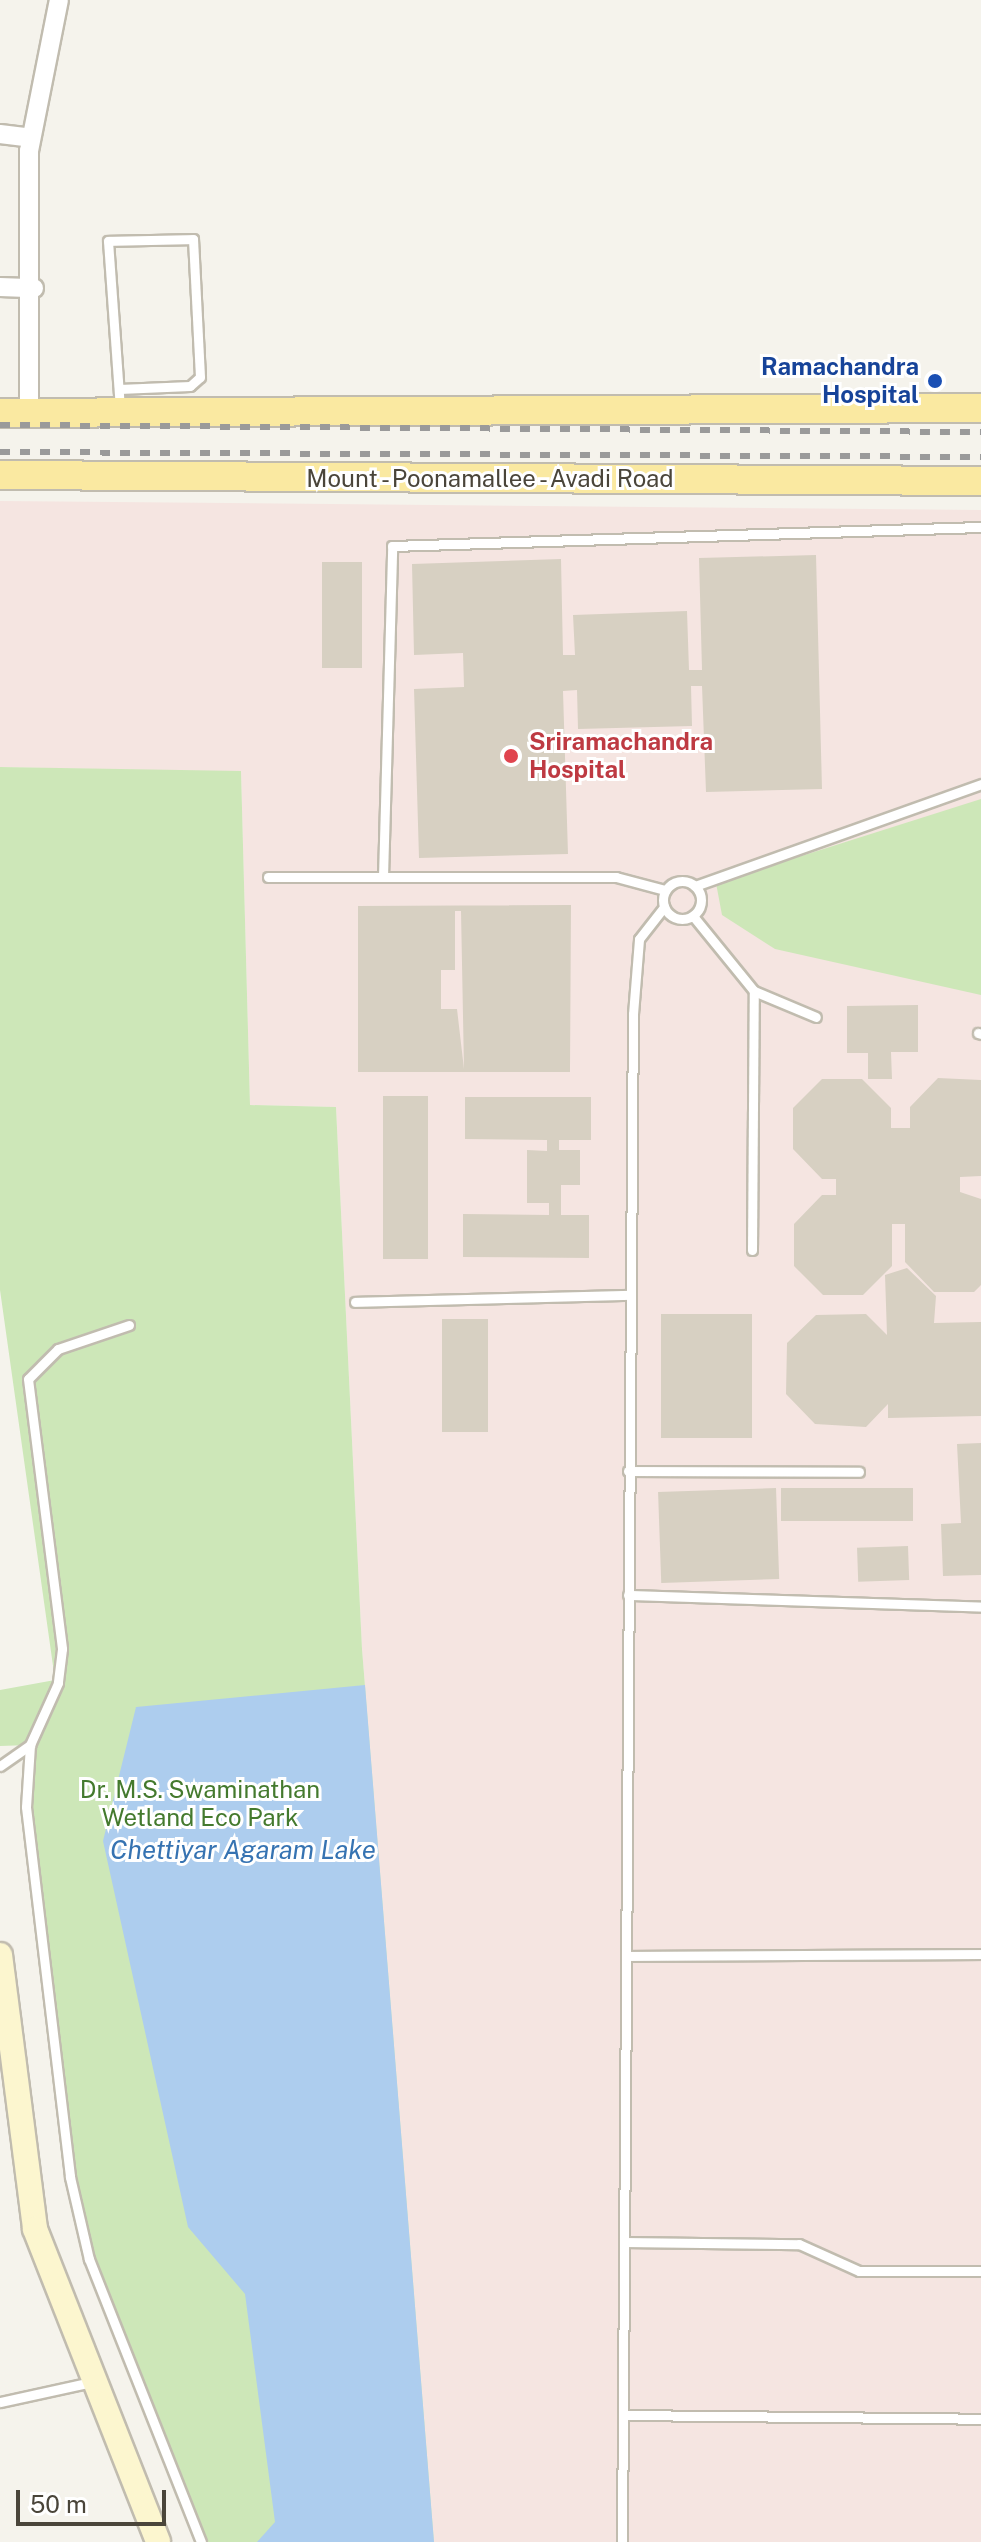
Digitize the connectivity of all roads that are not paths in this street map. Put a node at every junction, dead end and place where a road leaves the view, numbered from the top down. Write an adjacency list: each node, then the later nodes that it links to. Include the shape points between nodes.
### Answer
1 (59, 0): 3 (street)
2 (0, 134): 3 (street)
3 (31, 138): 5 (street)
4 (0, 287): 5 (street)
5 (34, 288): 9 (street)
6 (120, 400): 6 (lane, via 108,241 193,239 200,377 190,386); 7 (main road); 9 (main road)
7 (981, 408)
8 (0, 413): 9 (main road)
9 (29, 413)
10 (0, 475): 11 (main road, Mount - Poonamallee - Avadi Road)
11 (981, 481)
12 (981, 527): 15 (lane, via 392,546)
13 (981, 784): 16 (lane)
14 (268, 877): 15 (lane)
15 (383, 877): 17 (lane, via 616,877)
16 (695, 886): 17 (lane, via 679,880); 19 (lane, via 701,901)
17 (665, 890): 18 (lane)
18 (664, 907): 19 (lane, via 677,918); 23 (lane, via 639,939)
19 (693, 916): 20 (lane)
20 (754, 991): 21 (lane); 22 (lane)
21 (816, 1017)
22 (752, 1250)
23 (628, 1295): 24 (lane); 26 (lane)
24 (355, 1302)
25 (129, 1325): 30 (lane, via 58,1349 28,1379 62,1649 58,1683)
26 (628, 1471): 27 (lane); 28 (lane)
27 (859, 1472)
28 (628, 1595): 29 (lane); 34 (lane)
29 (981, 1607)
30 (30, 1745): 31 (lane); 42 (lane, via 26,1807 70,2177 89,2259)
31 (0, 1766)
32 (981, 1954): 34 (lane)
33 (0, 1955): 37 (street, via 35,2229)
34 (626, 1956): 35 (lane)
35 (624, 2242): 36 (lane, via 799,2244 859,2271); 39 (lane)
36 (981, 2271)
37 (95, 2381): 38 (lane); 41 (street)
38 (0, 2402)
39 (623, 2415): 40 (lane); 43 (lane)
40 (981, 2419)
41 (158, 2542)
42 (201, 2542)
43 (622, 2542)

